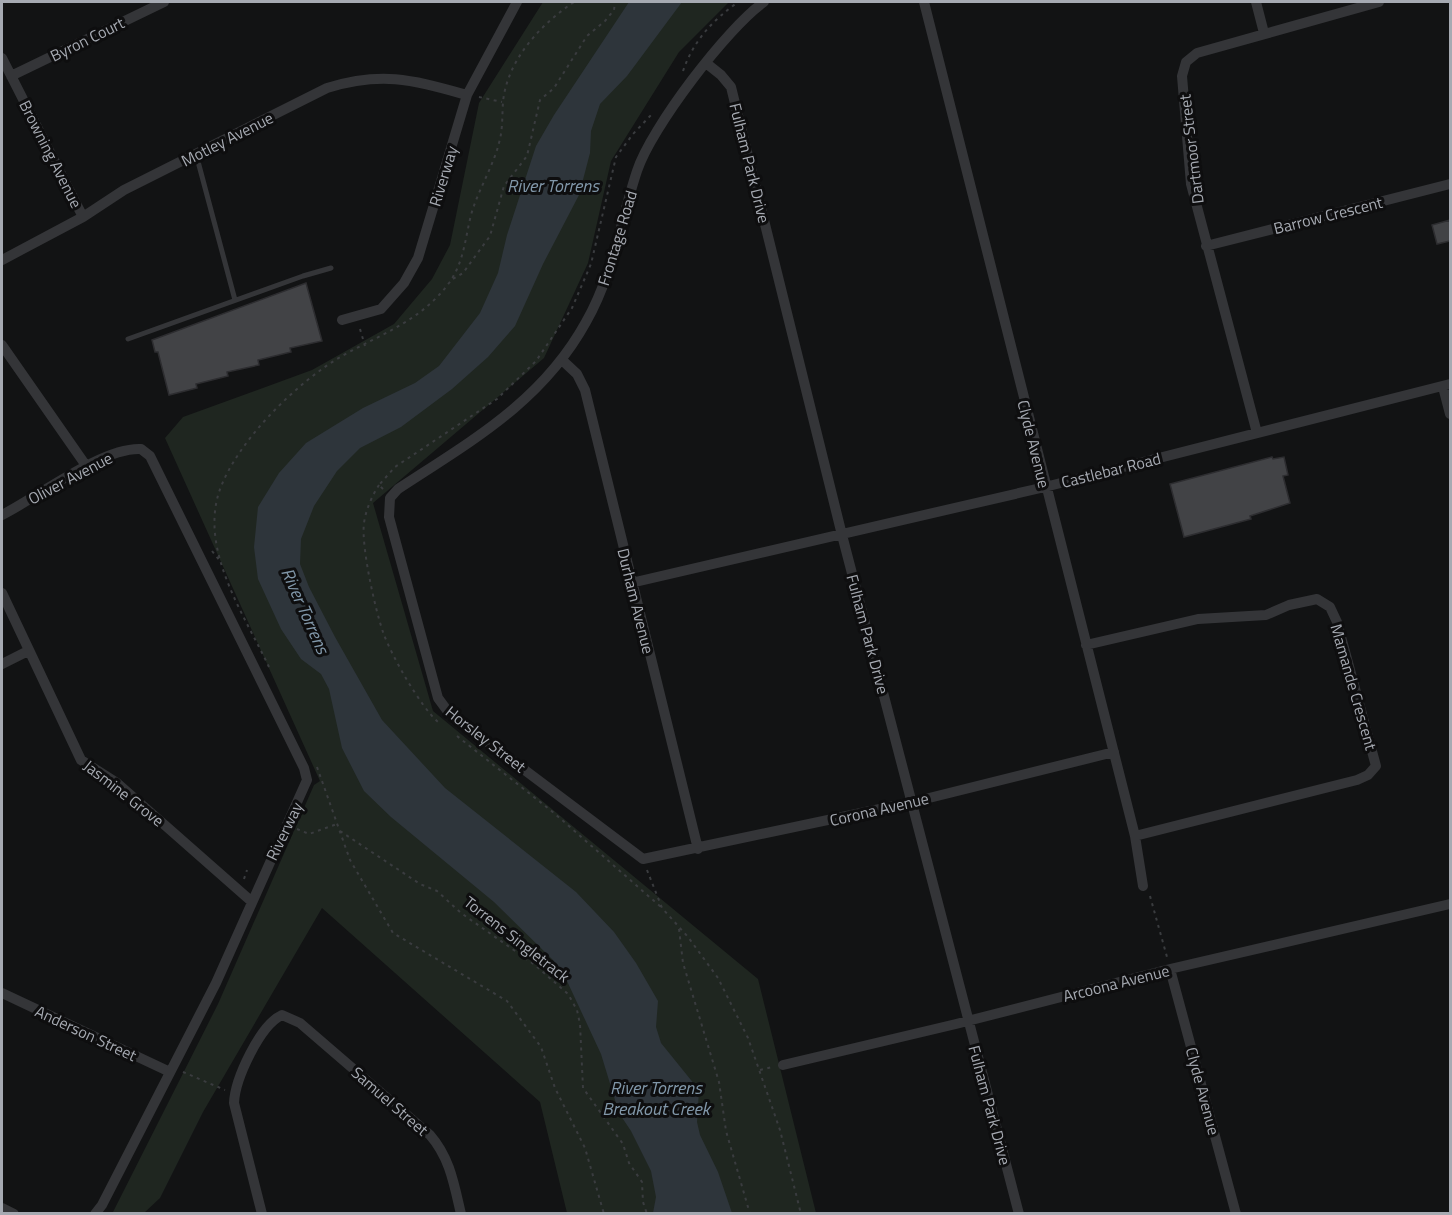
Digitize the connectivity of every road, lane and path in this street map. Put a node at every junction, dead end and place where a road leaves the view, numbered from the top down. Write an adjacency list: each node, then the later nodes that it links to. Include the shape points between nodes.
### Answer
1 (164, 2): 13 (street, Byron Court)
2 (517, 2): 14 (street, Riverway)
3 (615, 2): 23 (path, via 614,10 587,36 554,88 540,100 527,156 504,186 490,236 463,273)
4 (738, 2): 12 (path, via 692,46)
5 (764, 2): 11 (street, Frontage Road, via 750,12)
6 (924, 2): 36 (street, Clyde Avenue)
7 (1256, 2): 9 (street)
8 (1379, 2): 9 (street, Dartmoor Street)
9 (1264, 33): 20 (street, Dartmoor Street, via 1197,53 1186,62 1182,76 1191,184)
10 (2, 58): 13 (street, Browning Avenue)
11 (706, 63): 30 (street, Frontage Road, via 650,141 637,170 608,277); 39 (street, Fulham Park Drive, via 731,87)
12 (682, 72)
13 (11, 76): 19 (street, Browning Avenue)
14 (467, 95): 15 (path); 17 (street, Motley Avenue, via 387,77 352,81 327,88); 25 (street, Riverway, via 418,258 395,296 381,309)
15 (503, 102)
16 (653, 113): 37 (path, via 616,157 591,264 572,308 536,361 497,399 395,467 380,485)
17 (196, 153): 19 (street, Motley Avenue, via 124,190); 24 (lane)
18 (1450, 184): 20 (street, Barrow Crescent)
19 (83, 217): 21 (street, Motley Avenue)
20 (1206, 246): 33 (street, Dartmoor Street)
21 (2, 260)
22 (331, 268): 24 (lane)
23 (451, 281)
24 (235, 300): 27 (lane)
25 (357, 317): 26 (street, Riverway); 29 (path)
26 (342, 320)
27 (128, 339)
28 (2, 345): 35 (street)
29 (365, 346)
30 (562, 360): 37 (street, Frontage Road, via 538,389 498,424); 40 (street, Durham Avenue, via 577,374 585,390)
31 (1447, 386): 32 (street); 33 (street, Castlebar Road)
32 (1450, 414)
33 (1257, 433): 36 (street, Castlebar Road)
34 (141, 449): 35 (street, Oliver Avenue, via 119,452); 48 (street, Riverway, via 150,456 304,768 307,780)
35 (87, 467): 38 (street, Oliver Avenue)
36 (1045, 487): 39 (street, Castlebar Road); 42 (street, Clyde Avenue)
37 (390, 498): 52 (street, Horsley Street, via 389,517 438,698 449,712)
38 (2, 515)
39 (842, 535): 40 (street, Castlebar Road); 46 (street, Fulham Park Drive)
40 (631, 583): 51 (street, Durham Avenue)
41 (2, 593): 43 (street, Jasmine Grove)
42 (1086, 645): 45 (street, Clyde Avenue); 50 (street, Mamande Crescent, via 1198,619 1266,615 1317,599 1330,607 1337,622 1377,766 1358,780)
43 (28, 651): 44 (street); 54 (street, Jasmine Grove, via 81,760 117,783)
44 (2, 664)
45 (1114, 752): 46 (street, Corona Avenue); 50 (street, Clyde Avenue)
46 (913, 802): 51 (street, Corona Avenue); 59 (street, Fulham Park Drive)
47 (338, 823): 48 (path, via 309,834)
48 (287, 824): 54 (street, Riverway)
49 (340, 831): 68 (path, Torrens Singletrack, via 420,884 438,891 567,994 580,1024 583,1088 623,1144 642,1182)
50 (1135, 837): 53 (street, Clyde Avenue)
51 (698, 849): 52 (street, Corona Avenue)
52 (643, 859): 56 (path, via 662,908)
53 (1142, 882): 57 (path, via 1151,898)
54 (251, 901): 61 (street, Riverway, via 216,983)
55 (1450, 904): 57 (street, Arcoona Avenue)
56 (679, 927): 69 (path, via 683,963 718,1082 726,1131); 70 (path, via 718,978 748,1038 780,1130)
57 (1170, 969): 59 (street, Arcoona Avenue); 72 (street, Clyde Avenue)
58 (2, 993): 61 (street, Anderson Street)
59 (968, 1021): 60 (street, Arcoona Avenue); 71 (street, Fulham Park Drive)
60 (783, 1065)
61 (170, 1072): 62 (path, via 179,1071); 65 (street, Riverway)
62 (222, 1090)
63 (2, 1208): 64 (street)
64 (14, 1214)
65 (95, 1214)
66 (262, 1214): 67 (street, Samuel Street, via 234,1103 235,1087 266,1028 282,1015 300,1023 430,1135 450,1167)
67 (462, 1214)
68 (647, 1214)
69 (750, 1214)
70 (801, 1214)
71 (1019, 1214)
72 (1236, 1214)

